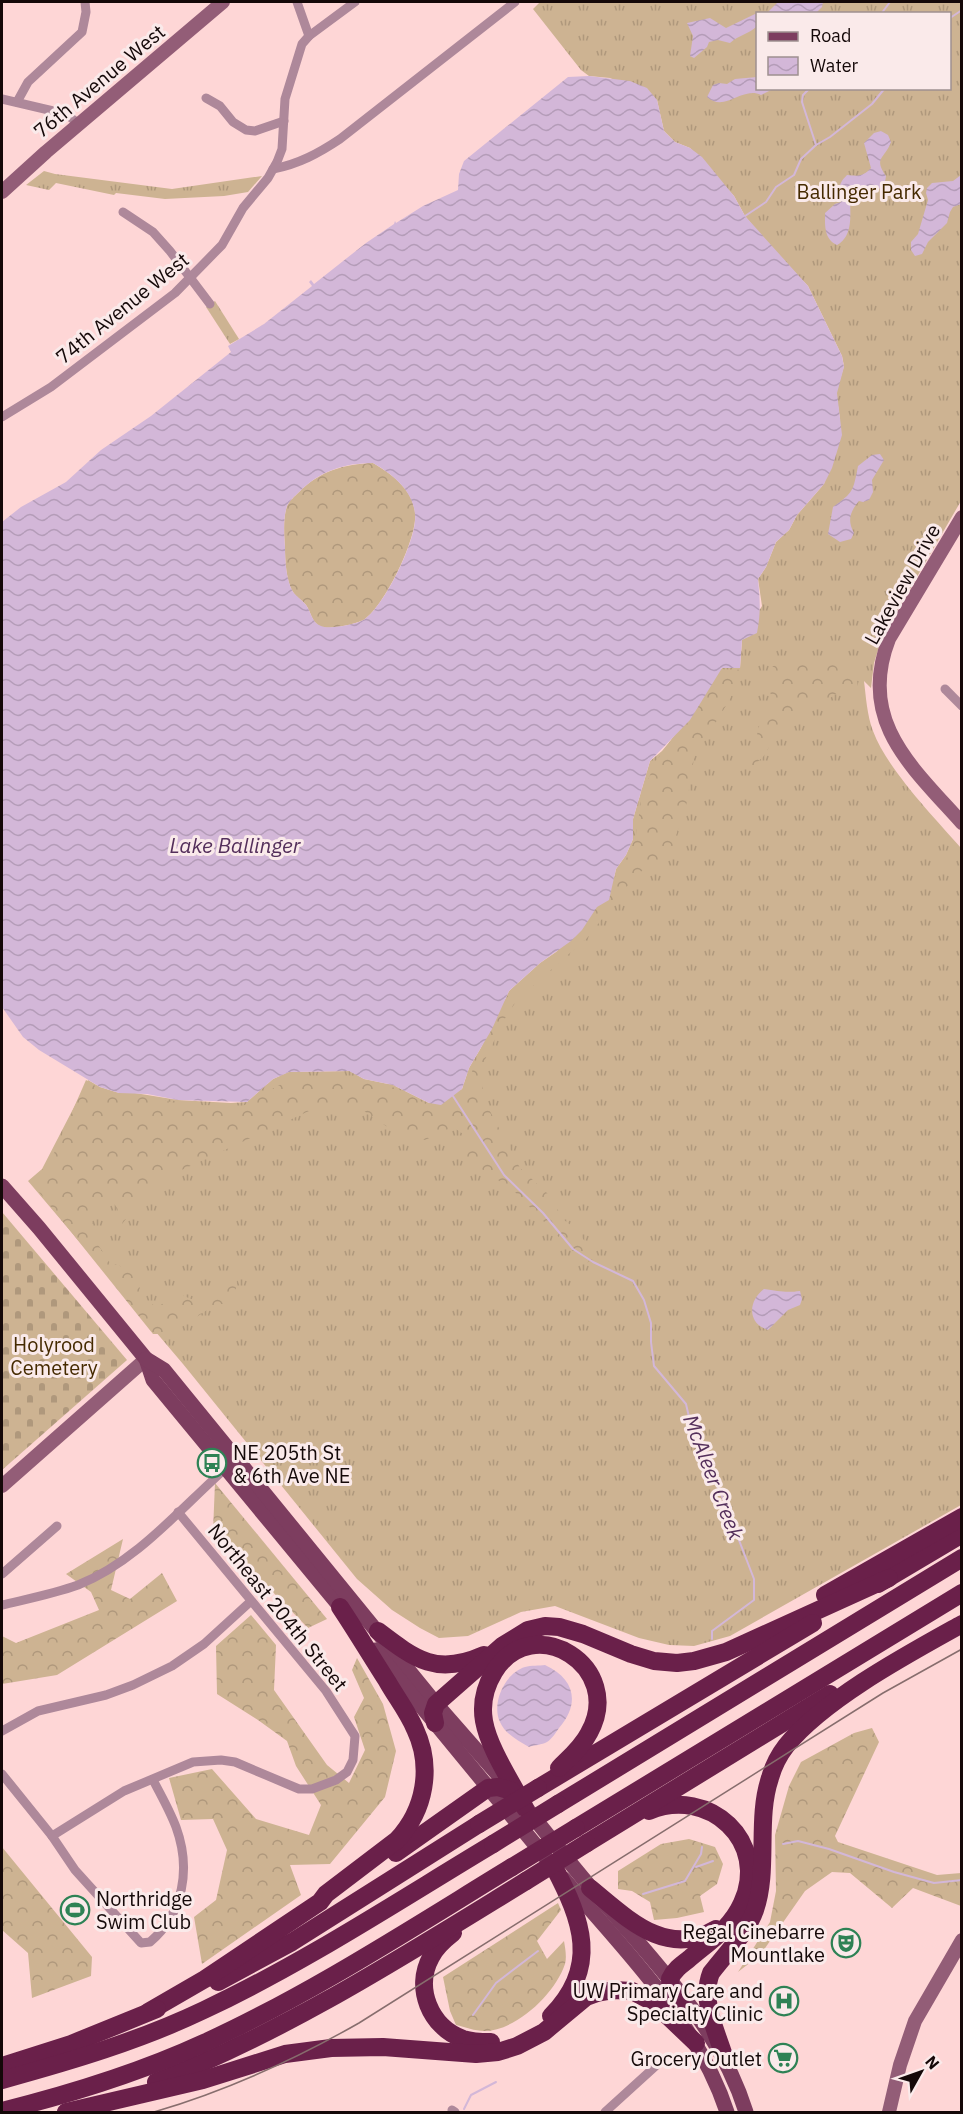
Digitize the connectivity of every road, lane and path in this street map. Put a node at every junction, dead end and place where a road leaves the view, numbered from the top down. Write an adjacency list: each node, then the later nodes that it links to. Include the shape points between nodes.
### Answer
1 (85, 2): 9 (street, via 82,32 28,82)
2 (223, 2): 11 (street, 76th Avenue West)
3 (297, 2): 6 (street)
4 (355, 2): 6 (street)
5 (515, 2): 12 (street, via 340,139 293,165)
6 (309, 36): 10 (street, 74th Avenue West, via 302,44 292,73)
7 (206, 98): 10 (street, via 246,130 255,131)
8 (2, 99): 9 (street)
9 (17, 102): 11 (street, via 66,114)
10 (284, 121): 12 (street, 74th Avenue West, via 282,149)
11 (79, 124): 13 (street, 76th Avenue West)
12 (273, 169): 15 (street, 74th Avenue West, via 243,208 222,245)
13 (2, 192)
14 (123, 212): 15 (street, via 153,232)
15 (191, 277): 16 (street); 17 (street, 74th Avenue West, via 51,387)
16 (210, 304)
17 (2, 417)
18 (962, 517): 21 (street, Lakeview Drive, via 889,639 880,688 883,714 895,743)
19 (945, 689): 20 (street)
20 (962, 706)
21 (962, 823)
22 (2, 1186): 23 (main road)
23 (146, 1359): 24 (main road, via 164,1371); 25 (main road, via 153,1380); 27 (street)
24 (213, 1430): 25 (main road, via 228,1461); 26 (main road)
25 (226, 1468): 26 (main road); 28 (street); 39 (main road)
26 (250, 1474): 41 (main road)
27 (2, 1486)
28 (178, 1512): 36 (street, Northeast 204th Street); 37 (street, via 138,1549 79,1585)
29 (962, 1517): 43 (highway)
30 (57, 1526): 33 (street)
31 (962, 1534): 34 (highway)
32 (962, 1558): 70 (highway, bridge, via 305,1958 202,2011 104,2050)
33 (2, 1574)
34 (889, 1578): 43 (highway); 51 (highway)
35 (962, 1593): 44 (highway)
36 (250, 1602): 47 (street, via 204,1644 172,1666 106,1695 38,1711); 49 (street, Northeast 204th Street, via 326,1691 350,1726 355,1736 353,1760 347,1772 323,1786 299,1789 246,1765 221,1760 193,1762)
37 (2, 1605)
38 (962, 1605): 44 (highway)
39 (340, 1607): 46 (main road); 60 (highway, via 415,1727 425,1781 420,1803 405,1832)
40 (962, 1624): 54 (highway, via 866,1672); 67 (highway, via 830,1706 799,1732 779,1756 766,1791 755,1910 711,1973 706,1992)
41 (378, 1631): 42 (highway, via 406,1651 436,1665 461,1664); 45 (main road)
42 (502, 1646): 43 (highway, via 528,1630 551,1626 654,1661 694,1661); 45 (highway)
43 (726, 1652)
44 (858, 1656): 72 (highway, bridge, via 317,1984 203,2044 82,2089)
45 (436, 1704): 46 (highway); 52 (main road)
46 (435, 1723): 50 (main road)
47 (2, 1731)
48 (2, 1774): 55 (street)
49 (153, 1780): 55 (street, via 124,1791); 55 (street, via 176,1826 184,1875 180,1899 168,1923 150,1942 141,1943 75,1870)
50 (488, 1788): 52 (highway); 56 (main road); 60 (highway, via 330,1899)
51 (538, 1788): 53 (highway, via 583,1744 598,1705 595,1683 583,1663 562,1649 541,1645 519,1649 501,1663 489,1681 483,1706 486,1731); 65 (highway, bridge, via 253,1965)
52 (512, 1791): 53 (main road)
53 (525, 1808): 58 (main road)
54 (615, 1826): 57 (highway, bridge); 59 (highway, via 666,1805 699,1806 713,1812 731,1826 744,1846 749,1873)
55 (52, 1836)
56 (554, 1867): 57 (highway, via 573,1906 581,1936 579,1969 570,1991 550,2017 526,2033 492,2042 464,2039 447,2031 430,2010 424,1987 428,1963 443,1941); 62 (main road)
57 (520, 1884): 71 (highway, via 257,2037 185,2070)
58 (590, 1888): 59 (highway, via 642,1928 675,1939 710,1933 727,1921); 63 (main road)
59 (744, 1900): 63 (highway, via 730,1924)
60 (320, 1902): 65 (highway, via 206,1979)
61 (962, 1940): 76 (street, via 915,2021)
62 (627, 1953): 64 (main road); 66 (main road)
63 (669, 1979): 64 (highway); 67 (main road)
64 (681, 2008): 73 (main road, via 717,2064)
65 (148, 2012): 69 (highway, via 71,2044)
66 (696, 2043): 71 (highway, via 653,2002 632,1992 614,1990 586,1997 544,2032 498,2052 383,2047 285,2054 193,2082); 73 (main road)
67 (726, 2059): 73 (main road)
68 (659, 2063): 75 (street)
69 (2, 2066)
70 (2, 2080)
71 (89, 2106): 74 (highway)
72 (2, 2111)
73 (736, 2111)
74 (66, 2112)
75 (605, 2112)
76 (889, 2112)

